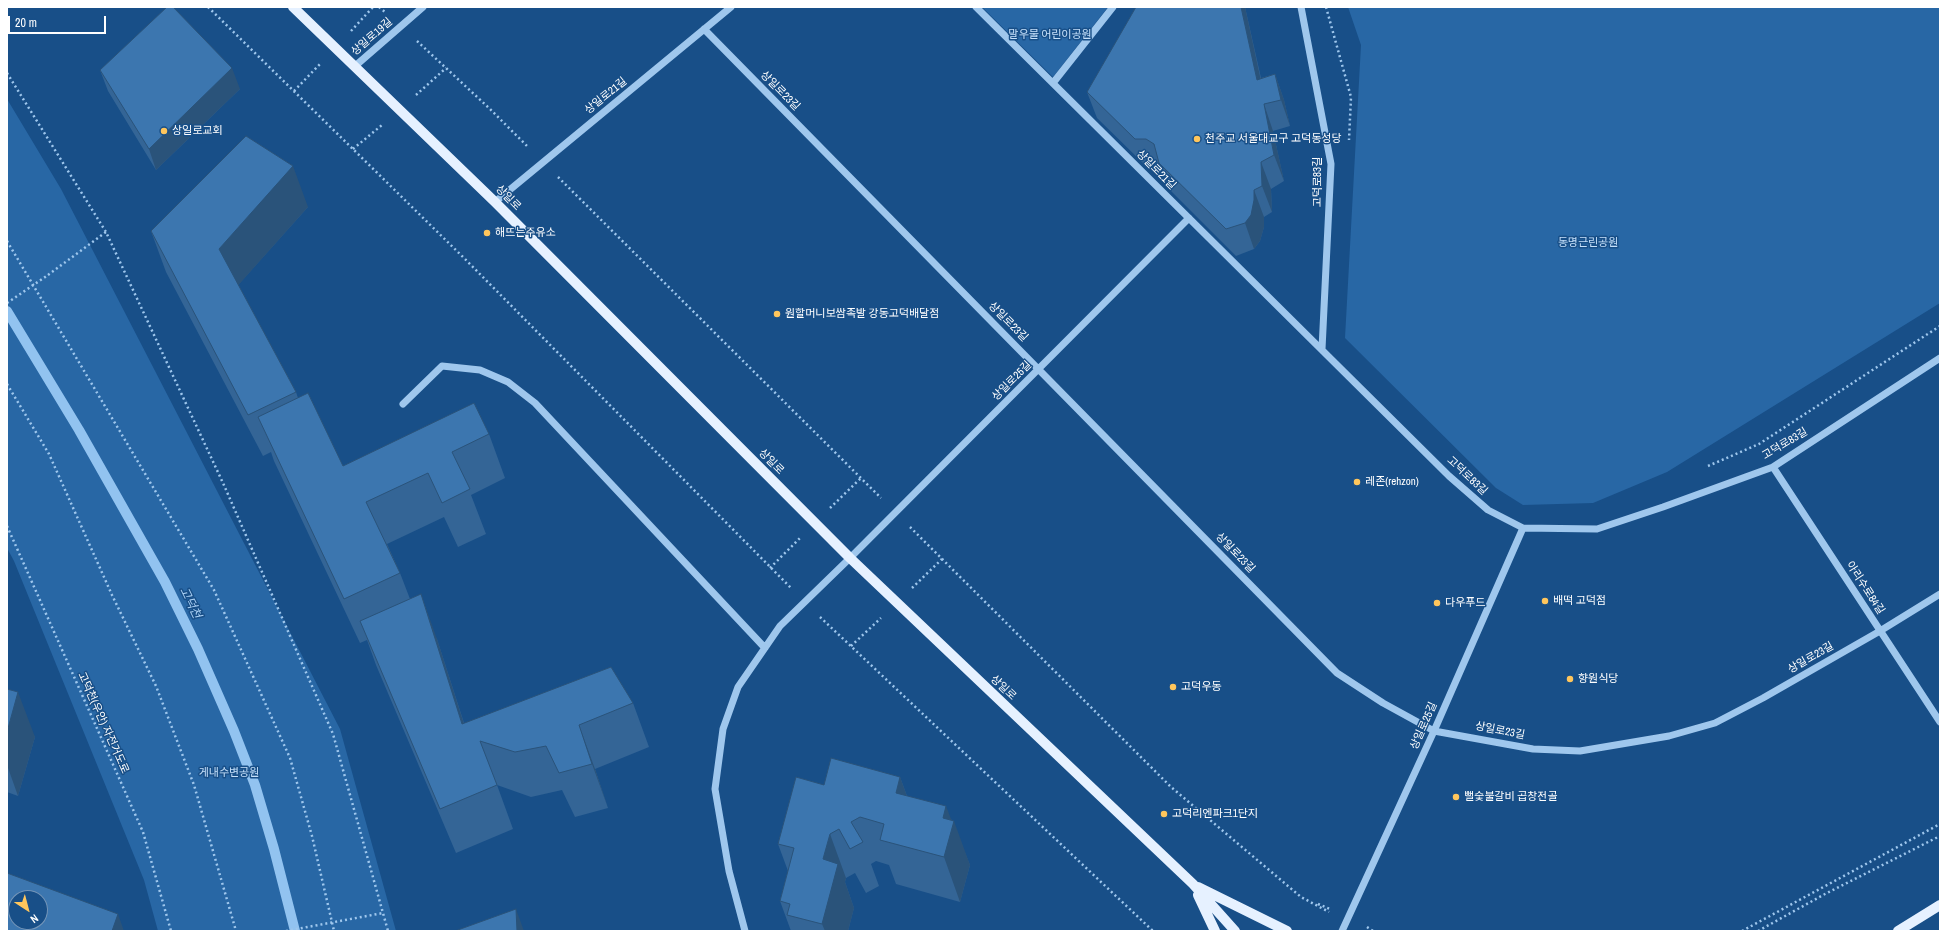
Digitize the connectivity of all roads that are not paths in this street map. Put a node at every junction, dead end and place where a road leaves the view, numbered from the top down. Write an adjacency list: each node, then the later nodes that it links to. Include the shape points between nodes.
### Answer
1 (293, 7): 8 (main road, 상일로)
2 (423, 7): 8 (street, 상일로19길)
3 (732, 7): 7 (street, 상일로21길)
4 (976, 7): 9 (street, 상일로21길)
5 (1113, 7): 9 (street)
6 (1301, 7): 12 (street, 고덕로83길, via 1331,164)
7 (704, 29): 10 (street, 상일로21길); 14 (street, 상일로23길)
8 (354, 67): 10 (main road, 상일로)
9 (1053, 83): 11 (street, 상일로21길)
10 (495, 202): 18 (main road, 상일로)
11 (1189, 218): 12 (street, 상일로21길); 14 (street, 상일로25길)
12 (1322, 349): 17 (street, 고덕로83길, via 1449,476 1488,510)
13 (1940, 358): 16 (street, 고덕로83길)
14 (1039, 369): 18 (street, 상일로25길); 23 (street, 상일로23길, via 1337,673 1383,703)
15 (403, 404): 21 (street, via 442,366 480,370 508,382 535,403)
16 (1773, 466): 17 (street, 고덕로83길, via 1663,508 1597,529); 20 (street, 아리수로84길)
17 (1523, 528): 23 (street, 상일로25길)
18 (850, 558): 21 (street, 상일로25길, via 780,626); 24 (main road, 상일로)
19 (1940, 594): 20 (street, 상일로23길)
20 (1880, 631): 22 (street, 아리수로84길); 23 (street, 상일로23길, via 1714,723 1669,736 1580,751 1534,749)
21 (765, 648): 26 (street, 상일로25길, via 738,687 723,729 715,789 729,871)
22 (1940, 722)
23 (1434, 731): 30 (street, 상일로25길)
24 (1193, 884): 27 (main road); 28 (main road, 상일로); 29 (main road)
25 (1940, 904): 31 (main road)
26 (745, 931)
27 (1215, 931)
28 (1235, 931)
29 (1287, 931)
30 (1342, 931)
31 (1898, 931)

